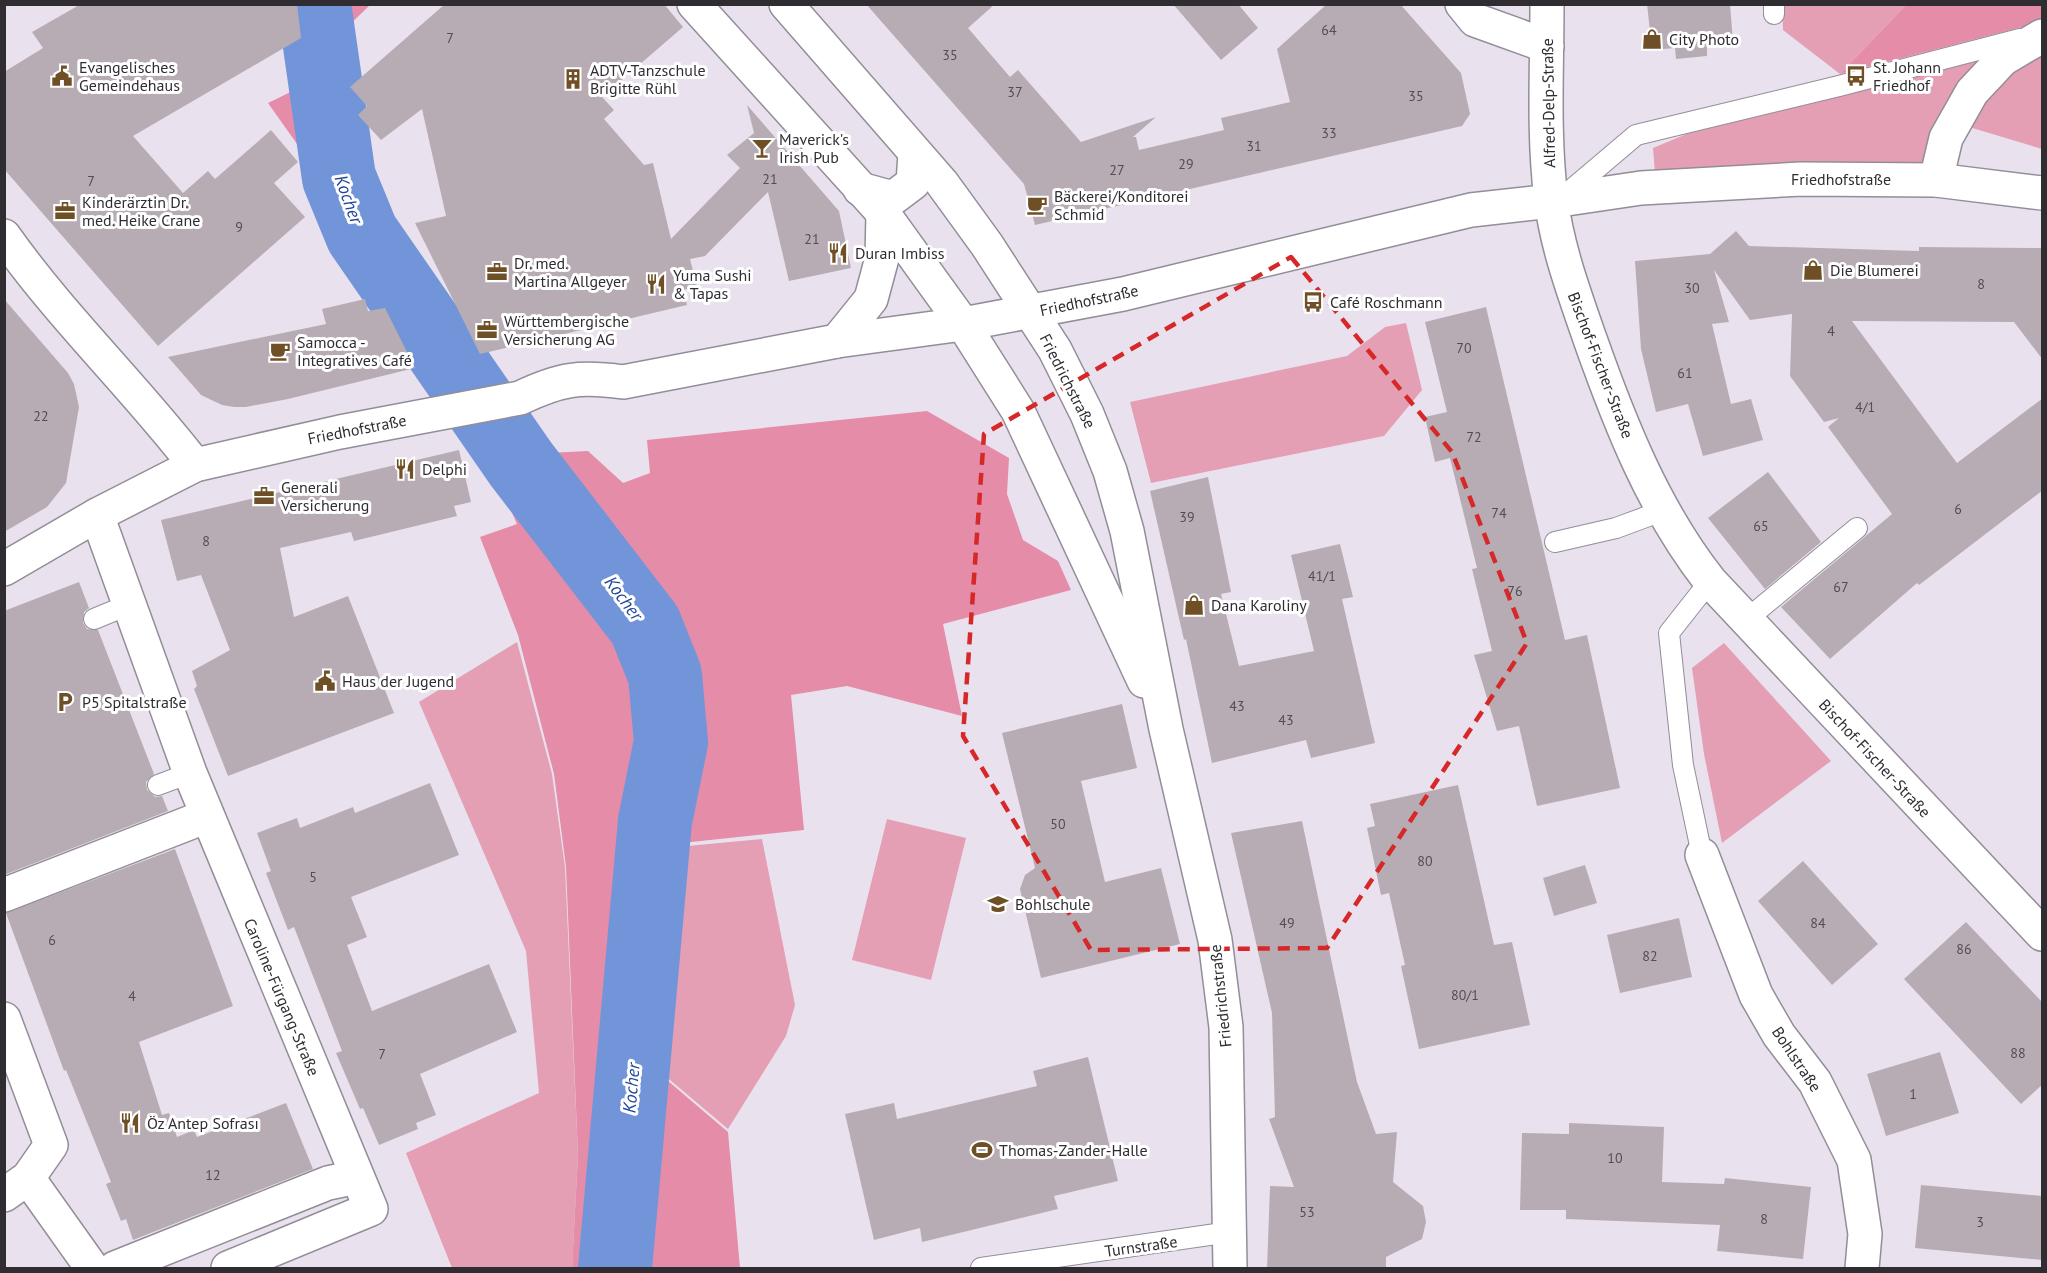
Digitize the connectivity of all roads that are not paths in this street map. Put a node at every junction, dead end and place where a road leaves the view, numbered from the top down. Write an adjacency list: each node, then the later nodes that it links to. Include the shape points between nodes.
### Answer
1 (694, 4): 9 (street, Friedrichstraße)
2 (786, 4): 7 (street, Friedrichstraße)
3 (1462, 4): 6 (street, via 1475,20)
4 (1547, 4): 6 (street, Alfred-Delp-Straße)
5 (2043, 34): 8 (street, via 2003,59 1972,92 1946,138); 11 (lane, via 1636,135)
6 (1547, 46): 11 (street, Alfred-Delp-Straße, via 1545,136)
7 (915, 154): 9 (street, via 913,183 893,198); 14 (street, Friedrichstraße, via 948,192)
8 (1936, 180): 10 (street, Friedhofstraße); 11 (street, Friedhofstraße, via 1732,180)
9 (860, 189): 12 (street, Friedrichstraße)
10 (2043, 193)
11 (1556, 200): 14 (street, Friedhofstraße, via 1471,210 1123,294); 18 (street, Bischof-Fischer-Straße, via 1567,275 1614,407)
12 (883, 213): 15 (street, Friedrichstraße); 16 (street, via 882,258 871,299)
13 (4, 236): 17 (street, via 38,284 154,413)
14 (1032, 312): 15 (street, Friedhofstraße); 27 (street, Friedrichstraße, via 1078,394 1110,471 1127,531)
15 (963, 324): 16 (street, Friedhofstraße); 27 (street, Friedrichstraße, via 1018,411)
16 (837, 341): 17 (street, Friedhofstraße, via 623,382 590,377 569,380 511,400 340,432)
17 (195, 465): 19 (street, Friedhofstraße)
18 (1662, 511): 21 (lane, via 1616,528); 23 (street, Bischof-Fischer-Straße)
19 (97, 515): 22 (street, Friedhofstraße); 24 (street, Caroline-Fürgang-Straße)
20 (1857, 528): 26 (lane)
21 (1555, 542)
22 (4, 569)
23 (1710, 581): 26 (street, Bischof-Fischer-Straße); 31 (lane, via 1669,633 1683,765)
24 (128, 605): 25 (lane); 28 (street, Caroline-Fürgang-Straße)
25 (94, 619)
26 (1746, 620): 33 (street, Bischof-Fischer-Straße)
27 (1166, 729): 37 (street, Friedrichstraße, via 1215,940 1226,1027)
28 (190, 773): 29 (lane); 30 (street, Caroline-Fürgang-Straße)
29 (158, 785)
30 (207, 816): 32 (street); 35 (street, Caroline-Fürgang-Straße)
31 (1702, 855): 43 (street, Bohlstraße, via 1756,995 1779,1035 1815,1082 1854,1160 1865,1234)
32 (4, 895)
33 (2043, 934)
34 (4, 1019): 36 (street, via 51,1145)
35 (357, 1177): 39 (street, via 328,1183); 40 (street, Caroline-Fürgang-Straße, via 371,1209)
36 (16, 1186): 38 (street)
37 (1230, 1232): 41 (lane, Turnstraße); 42 (street, Friedrichstraße)
38 (92, 1269)
39 (116, 1269)
40 (228, 1269)
41 (981, 1269)
42 (1230, 1269)
43 (1862, 1269)

